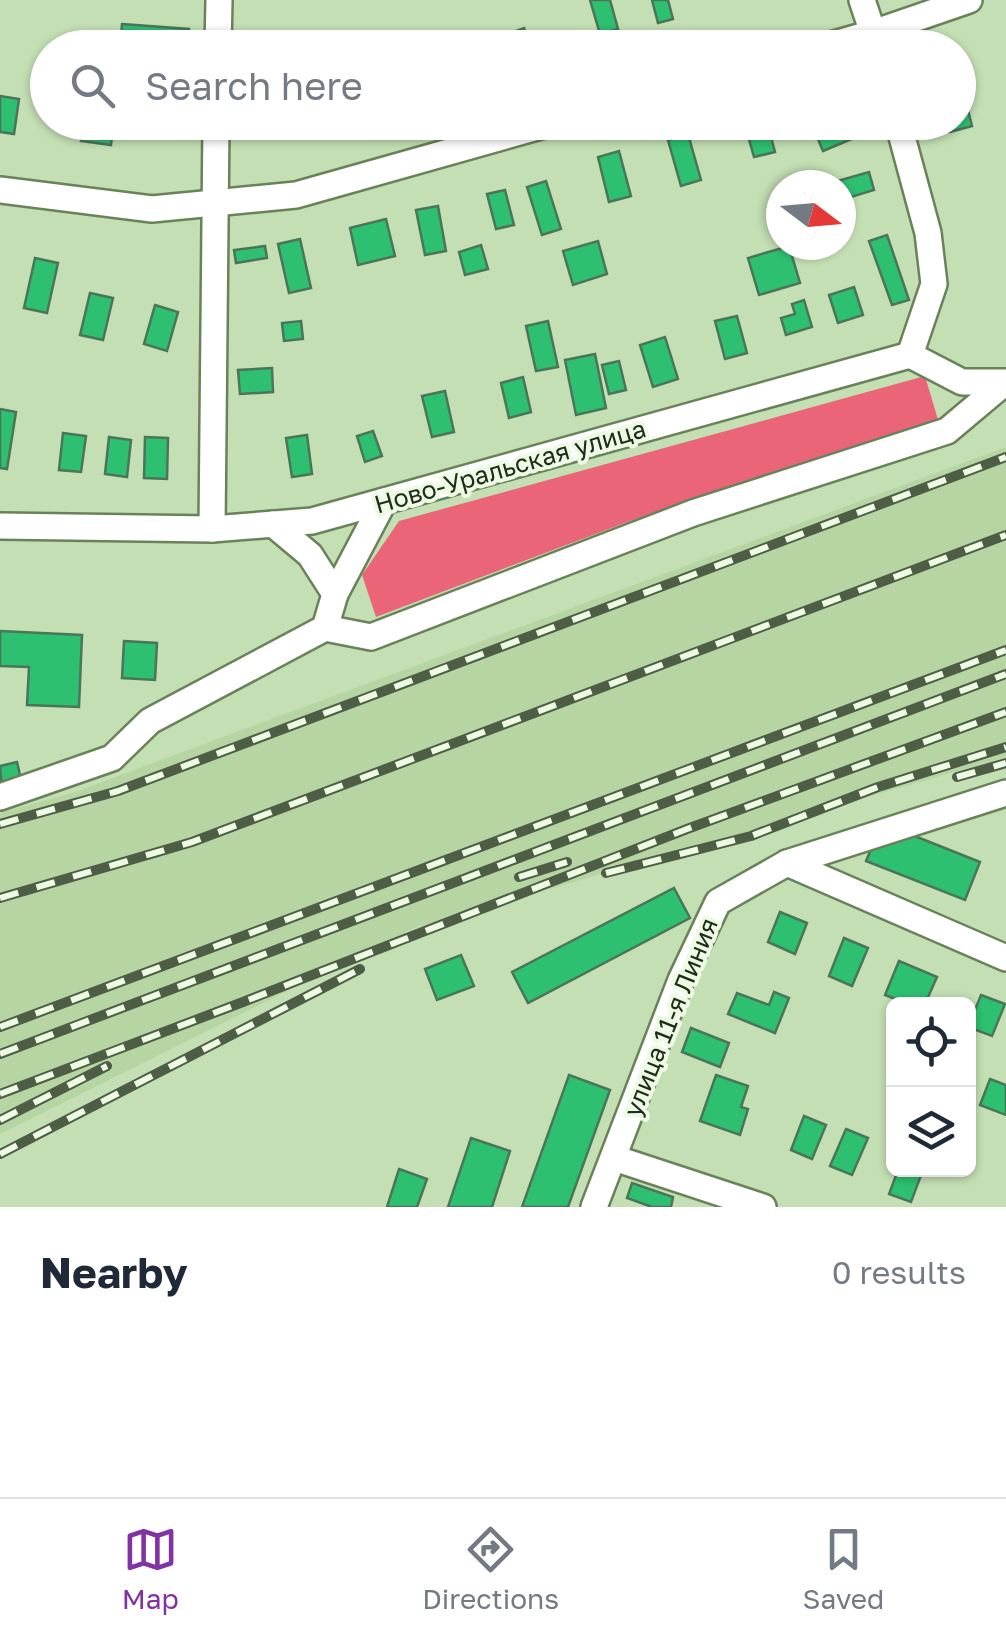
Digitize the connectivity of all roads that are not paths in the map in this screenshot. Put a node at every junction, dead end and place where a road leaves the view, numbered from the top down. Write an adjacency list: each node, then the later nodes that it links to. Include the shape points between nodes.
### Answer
1 (219, 0): 4 (street)
2 (862, 0): 5 (street)
3 (969, 0): 6 (street)
4 (218, 30)
5 (872, 30)
6 (899, 30)
7 (216, 140): 11 (street)
8 (491, 140): 11 (street, via 296,196)
9 (903, 140): 12 (street, via 934,284)
10 (0, 190): 11 (street, via 152,209)
11 (214, 203): 17 (street)
12 (910, 355): 13 (street, via 962,382); 14 (street, Ново-Уральская улица)
13 (1005, 382): 19 (street, via 947,431 693,513 371,637)
14 (384, 501): 15 (street, Ново-Уральская улица); 18 (street)
15 (274, 524): 17 (street, Ново-Уральская улица); 18 (street, via 310,555)
16 (0, 526): 17 (street, Ново-Уральская улица)
17 (212, 529)
18 (335, 594): 19 (street)
19 (325, 628): 21 (street, via 150,721 112,758)
20 (1006, 793): 22 (street, улица 11-я Линия)
21 (0, 798)
22 (788, 863): 23 (street); 24 (street, улица 11-я Линия, via 718,902)
23 (1006, 958)
24 (614, 1158): 25 (street, улица 11-я Линия); 26 (street)
25 (594, 1207)
26 (763, 1207)

